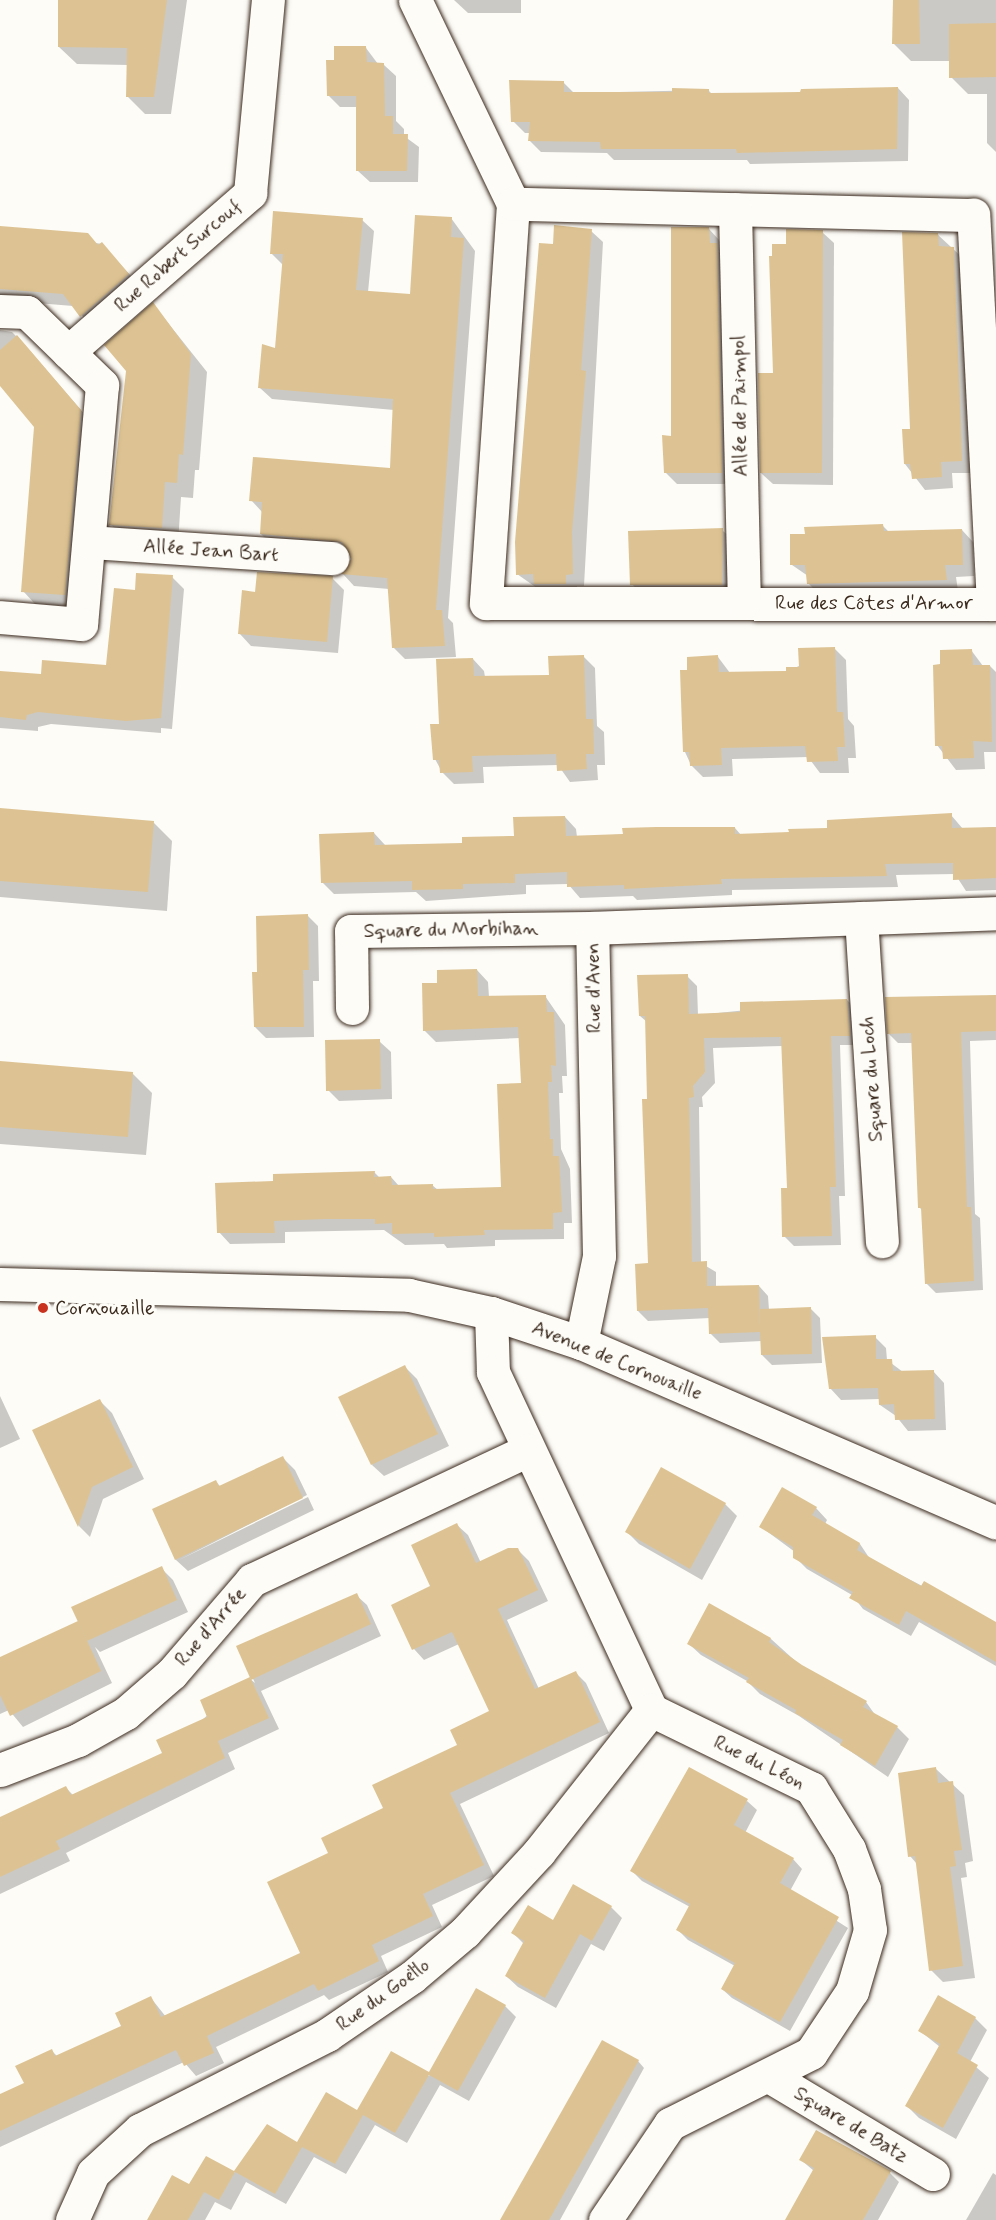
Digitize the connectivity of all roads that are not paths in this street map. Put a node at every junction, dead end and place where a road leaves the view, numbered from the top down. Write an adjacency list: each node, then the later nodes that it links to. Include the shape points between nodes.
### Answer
1 (268, 0): 6 (street, Rue Robert Surcouf, via 250,194)
2 (415, 0): 3 (street, Rue des Côtes d'Armor)
3 (513, 204): 4 (street, Rue des Côtes d'Armor); 9 (street, Rue des Côtes d'Armor, via 486,603)
4 (735, 209): 9 (street, Allée de Paimpol); 9 (street, Rue des Côtes d'Armor, via 973,214 993,604)
5 (0, 311): 6 (street, via 27,312)
6 (68, 352): 7 (street, via 102,385)
7 (89, 542): 8 (street, Allée Jean Bart); 10 (street, via 81,624)
8 (332, 558)
9 (744, 602)
10 (0, 617)
11 (996, 912): 12 (street, Rue d'Aven)
12 (861, 918): 13 (street, Rue d'Aven); 15 (street, Square du Loch)
13 (592, 928): 14 (street, Square du Morbihan, via 351,931); 18 (street, Rue d'Aven, via 599,1256)
14 (352, 1008)
15 (882, 1241)
16 (0, 1284): 17 (street, Avenue de Cornouaille, via 409,1295)
17 (491, 1314): 18 (street, Avenue de Cornouaille); 19 (street, via 493,1372)
18 (581, 1343): 20 (street, Avenue de Cornouaille)
19 (528, 1450): 21 (street); 22 (street, Rue d'Arrée, via 252,1580 172,1673 126,1713 78,1740)
20 (996, 1523)
21 (651, 1710): 23 (street, Rue du Léon, via 812,1788 849,1849 864,1889 870,1930 852,1991 811,2053); 25 (street, Rue du Goëllo, via 539,1852 465,1932 412,1977 327,2035 140,2130 93,2172)
22 (0, 1770)
23 (768, 2076): 24 (street, Square de Batz); 26 (street, Rue du Léon, via 670,2124)
24 (933, 2174)
25 (72, 2220)
26 (605, 2220)

